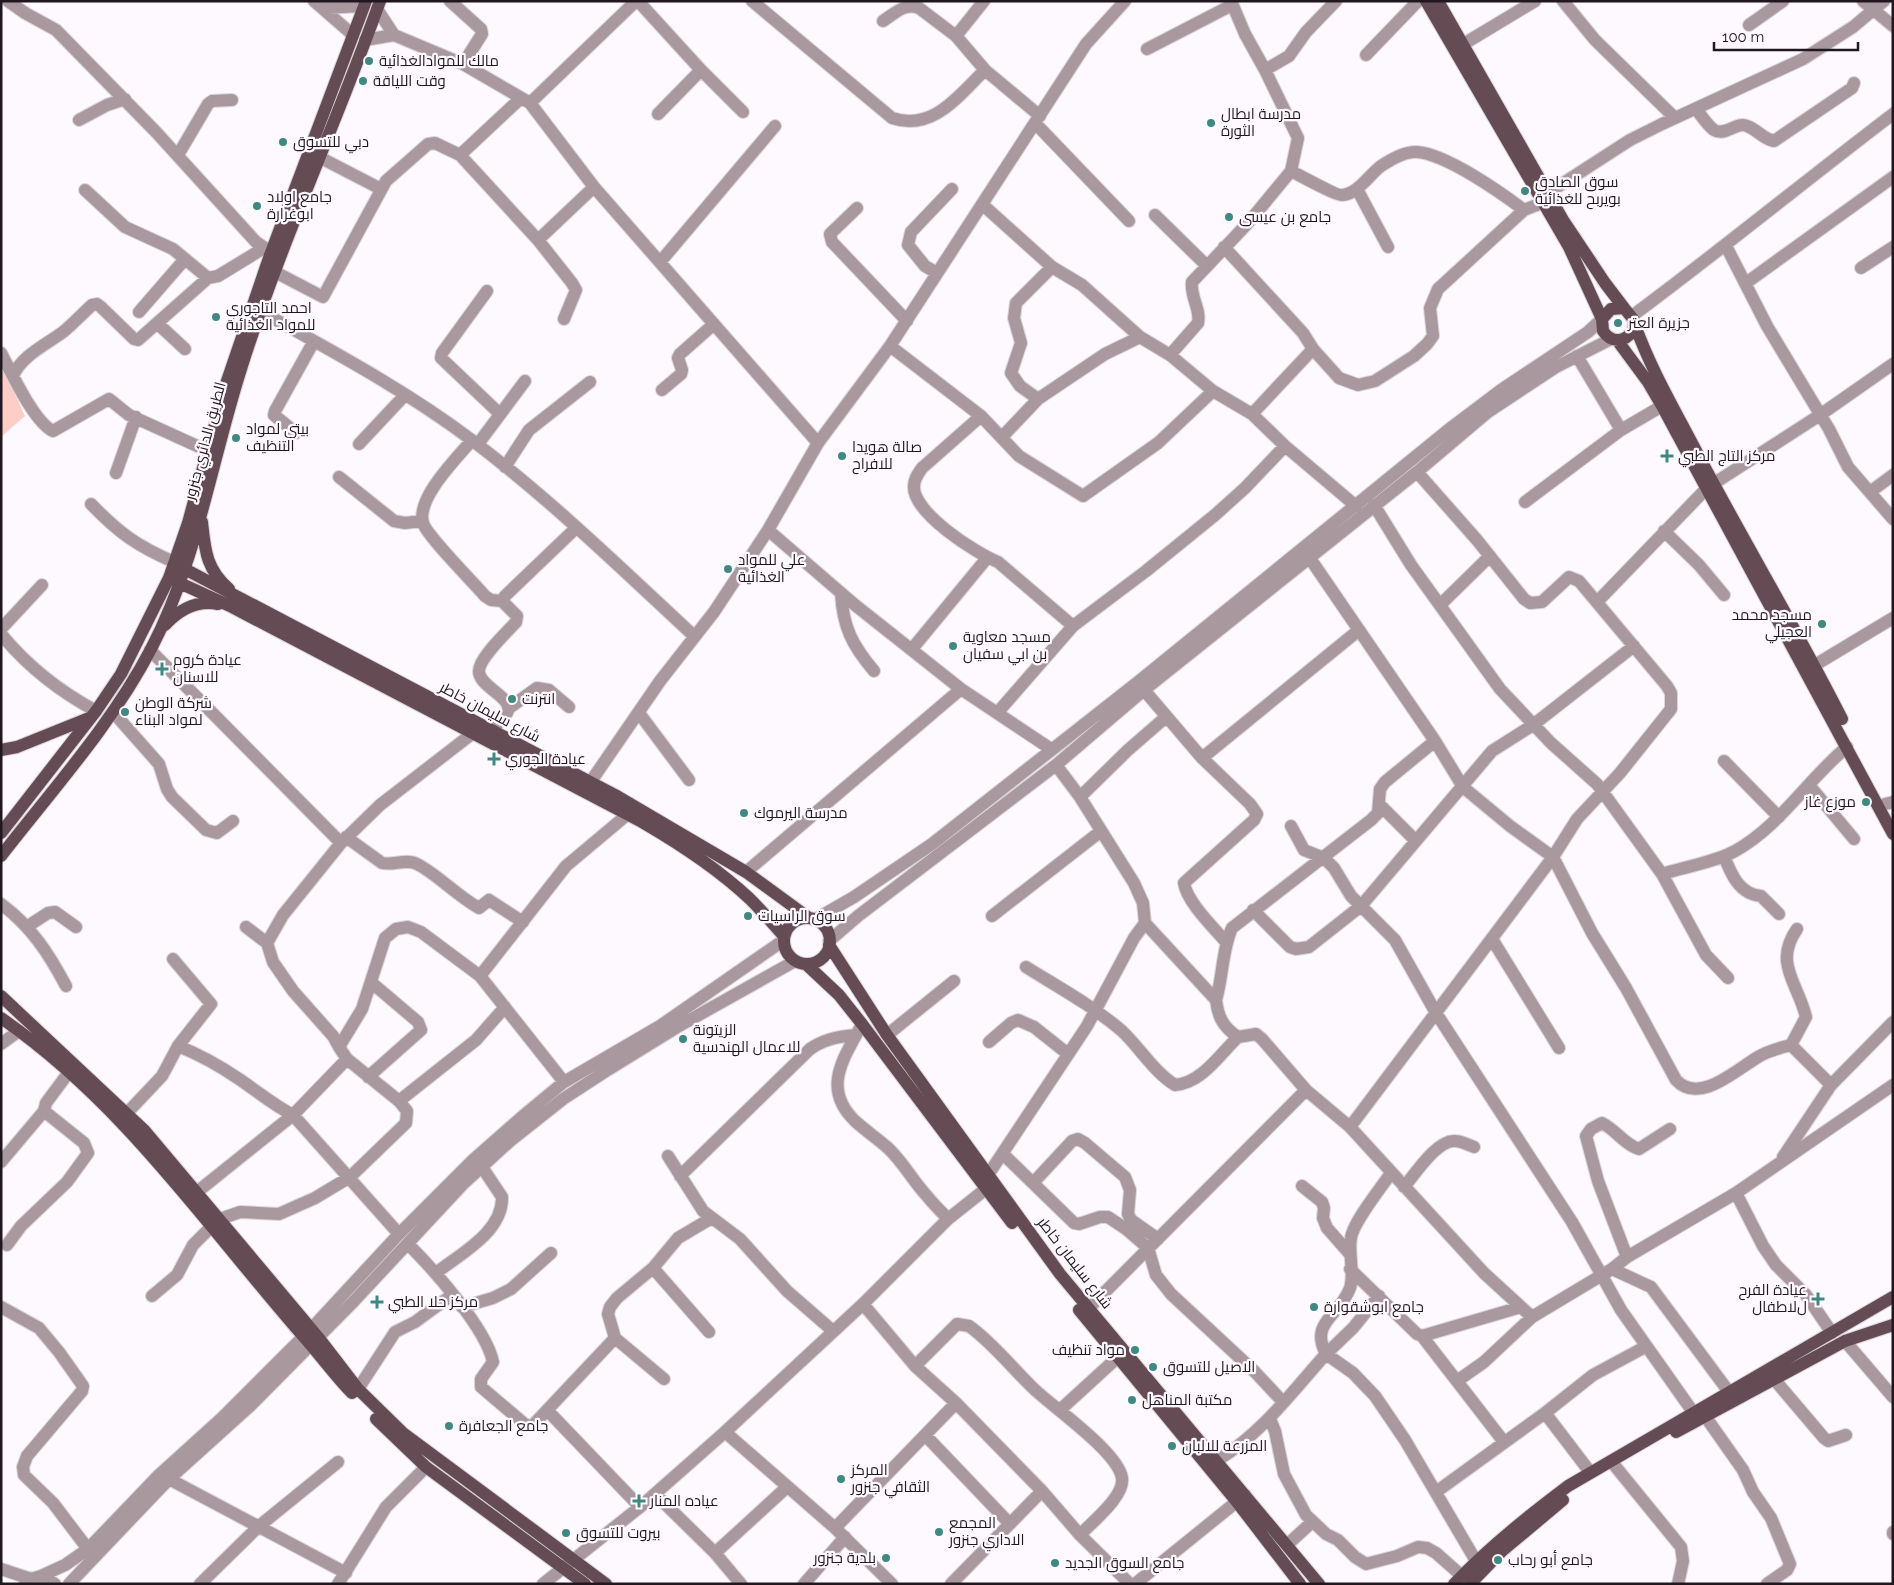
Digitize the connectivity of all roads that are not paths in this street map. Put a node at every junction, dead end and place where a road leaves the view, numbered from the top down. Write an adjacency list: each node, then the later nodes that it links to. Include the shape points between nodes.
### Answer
1 (8, 1): 34 (street, via 56,30)
2 (450, 1): 29 (street, via 481,29 482,34)
3 (637, 1): 30 (street); 36 (street)
4 (752, 1): 31 (street, via 892,118 901,121 920,122 934,116)
5 (984, 1): 24 (street)
6 (1336, 1): 32 (street, via 1289,56)
7 (1418, 1): 28 (street)
8 (1426, 1): 55 (main road)
9 (1438, 1): 26 (main road)
10 (1535, 1): 26 (street)
11 (1563, 1): 41 (street, via 1601,46)
12 (1784, 1): 21 (street)
13 (1863, 1): 19 (street)
14 (1884, 1): 19 (street)
15 (1120, 3): 42 (street, via 1086,44)
16 (1231, 3): 27 (street); 32 (street)
17 (372, 4): 18 (street); 23 (street); 25 (main road, الطريق الدائري جنزور)
18 (319, 5): 25 (street)
19 (1873, 10): 22 (street); 37 (street, via 1803,59)
20 (883, 21): 24 (street, via 912,5)
21 (1749, 25)
22 (1893, 26)
23 (394, 35): 25 (street); 29 (street)
24 (956, 36): 31 (street)
25 (359, 38): 47 (main road, الطريق الدائري جنزور); 66 (main road, الطريق الدائري جنزور)
26 (1462, 44): 55 (main road)
27 (1147, 50)
28 (1366, 55)
29 (463, 64): 36 (street)
30 (701, 70): 38 (street); 39 (street)
31 (985, 70): 42 (street)
32 (1265, 70): 48 (street, via 1298,138)
33 (1854, 83): 37 (street, via 1852,88 1774,141 1742,124 1720,132 1714,130)
34 (125, 99): 43 (street); 45 (street)
35 (232, 100): 45 (street, via 216,100 208,104)
36 (525, 101): 46 (street); 50 (street)
37 (1696, 109): 41 (street)
38 (744, 112)
39 (658, 114)
40 (1893, 114): 62 (street, via 1785,196)
41 (1674, 118): 55 (street, via 1630,140)
42 (1037, 119): 56 (street); 60 (street)
43 (79, 120)
44 (775, 126): 68 (street)
45 (178, 155): 66 (street, via 256,242)
46 (460, 155): 51 (street, via 435,143 428,144 397,170); 61 (street)
47 (319, 157): 51 (street); 72 (main road, الطريق الدائري جنزور)
48 (1291, 171): 53 (street, via 1335,195); 65 (street)
49 (1893, 177): 75 (street)
50 (594, 187): 61 (street); 68 (street)
51 (381, 189): 72 (street, via 322,297)
52 (952, 189): 73 (street, via 911,232 908,245 924,266)
53 (1357, 189): 58 (street, via 1386,163 1418,152 1452,165); 64 (street)
54 (85, 190): 67 (street, via 125,227 173,249)
55 (1545, 198): 58 (street); 79 (main road); 81 (main road)
56 (984, 204): 70 (street); 73 (street)
57 (857, 208): 82 (street, via 833,229 830,234 832,242)
58 (1524, 210): 90 (street, via 1438,289 1430,308 1433,336 1414,356 1374,381 1358,386 1339,378)
59 (1155, 215): 69 (street)
60 (1129, 221)
61 (538, 240): 80 (street, via 576,290)
62 (1726, 246): 75 (street); 79 (street)
63 (1893, 246): 71 (street)
64 (1388, 247)
65 (1224, 248): 69 (street); 90 (street, via 1303,333)
66 (268, 250): 74 (street); 115 (main road, الطريق الدائري جنزور)
67 (185, 259): 74 (street); 78 (street)
68 (661, 261): 84 (street)
69 (1206, 265): 92 (street, via 1191,288 1200,317 1198,323)
70 (1052, 266): 85 (street, via 1082,285); 101 (street, via 1019,298 1013,311 1021,343 1011,373 1020,386)
71 (1861, 268)
72 (275, 272): 77 (main road, الطريق الدائري جنزور)
73 (937, 274): 82 (street)
74 (208, 278): 83 (street)
75 (1746, 283): 105 (street, via 1767,326)
76 (487, 292): 103 (street, via 441,358)
77 (260, 311): 87 (street); 127 (main road, الطريق الدائري جنزور, via 240,371)
78 (139, 312)
79 (1630, 316): 81 (main road, via 1611,309); 86 (main road, via 1629,336); 121 (main road)
80 (564, 319)
81 (1602, 319): 86 (main road, via 1603,330); 126 (street, via 1588,332 1501,390)
82 (907, 320): 88 (street)
83 (158, 324): 89 (street); 95 (street, via 136,340 94,304 30,355)
84 (714, 324): 98 (street, via 680,354 681,374); 112 (street)
85 (1140, 337): 92 (street); 101 (street, via 1105,354)
86 (1614, 340): 93 (street); 102 (main road, via 1648,382)
87 (314, 342): 100 (street); 109 (street, via 274,415)
88 (890, 346): 106 (street); 112 (street)
89 (185, 349)
90 (1313, 349): 104 (street)
91 (1, 353): 95 (street)
92 (1170, 355): 99 (street)
93 (1577, 356): 108 (street); 117 (street, via 1488,412)
94 (1893, 364): 105 (street)
95 (13, 376): 107 (street, via 30,405 53,431 107,399)
96 (525, 381): 103 (street)
97 (590, 382): 116 (street, via 529,430)
98 (662, 390)
99 (1213, 391): 104 (street); 110 (street, via 1158,443 1083,496 1034,467)
100 (405, 395): 111 (street); 113 (street)
101 (1038, 399): 110 (street)
102 (1662, 406): 108 (street); 121 (main road)
103 (500, 414): 111 (street)
104 (1252, 414): 114 (street)
105 (1820, 414): 121 (street); 122 (street, via 1848,467)
106 (980, 416): 110 (street); 135 (street, via 922,468 914,487 920,505 945,528)
107 (136, 417): 115 (street); 118 (street)
108 (1620, 430): 123 (street)
109 (296, 433)
110 (1002, 437)
111 (475, 442): 116 (street); 129 (street, via 447,469 428,496)
112 (818, 443): 131 (street)
113 (359, 444)
114 (1284, 446): 126 (street); 147 (street, via 1215,515)
115 (206, 450): 136 (main road, الطريق الدائري جنزور, via 188,524)
116 (505, 467): 130 (street)
117 (1417, 472): 125 (street); 133 (street)
118 (116, 473)
119 (1893, 476): 122 (street)
120 (338, 477): 129 (street, via 394,521)
121 (1709, 486): 132 (street); 156 (main road); 172 (main road)
122 (1870, 492): 128 (street)
123 (1525, 502)
124 (91, 504): 136 (street, via 131,541)
125 (1374, 505): 134 (street); 145 (street)
126 (1356, 506): 173 (street)
127 (201, 518): 137 (main road, الطريق الدائري جنزور); 143 (main road, via 205,556)
128 (1893, 518)
129 (422, 521): 142 (street, via 485,596)
130 (576, 528): 142 (street); 152 (street)
131 (768, 530): 140 (street); 152 (street, via 714,612)
132 (1664, 531): 141 (street); 144 (street)
133 (1490, 556): 144 (street, via 1530,602 1542,602 1569,577 1579,581); 145 (street)
134 (1309, 557): 150 (street); 159 (street)
135 (987, 558): 147 (street, via 998,562); 154 (street)
136 (174, 562): 137 (main road, شارع سليمان خاطر); 138 (main road, الطريق الدائري جنزور)
137 (185, 569): 138 (main road, الطريق الدائري جنزور); 143 (main road, شارع سليمان خاطر)
138 (174, 581): 143 (main road, شارع سليمان خاطر); 149 (main road, الطريق الدائري جنزور); 165 (main road, الطريق الدائري جنزور, via 121,674)
139 (42, 585): 148 (street)
140 (841, 593): 154 (street); 157 (street, via 847,630 854,646)
141 (1724, 595)
142 (502, 601): 161 (street, via 517,616 516,622 478,668 478,674)
143 (235, 602): 149 (main road, via 191,606 176,614); 168 (main road, شارع سليمان خاطر); 169 (main road, شارع سليمان خاطر)
144 (1597, 602): 153 (street)
145 (1440, 605): 167 (street, via 1500,689)
146 (1890, 624): 156 (street)
147 (1073, 626): 163 (street)
148 (1, 629)
149 (160, 630): 155 (main road, الطريق الدائري جنزور)
150 (1359, 630): 171 (street); 175 (street)
151 (1, 634): 165 (street, via 38,674)
152 (694, 636): 164 (street)
153 (1634, 646): 167 (street); 182 (street, via 1671,693 1672,709)
154 (912, 649): 158 (street)
155 (150, 650): 162 (main road, الطريق الدائري جنزور); 195 (street)
156 (1815, 665): 184 (main road)
157 (874, 671)
158 (961, 689): 163 (street); 202 (street)
159 (1144, 690): 166 (street); 177 (street)
160 (569, 707): 161 (street, via 549,690 537,688)
161 (509, 708): 168 (street)
162 (113, 712): 170 (main road, الطريق الدائري جنزور); 189 (street, via 159,764 167,789 194,820 206,830 217,833)
163 (998, 712): 173 (street)
164 (639, 713): 178 (street); 180 (street)
165 (94, 714): 174 (main road, via 17,747); 192 (main road, الطريق الدائري جنزور)
166 (1166, 717): 175 (street); 183 (street)
167 (1533, 725): 181 (street, via 1492,752); 182 (street, via 1591,778)
168 (490, 730): 180 (main road, شارع سليمان خاطر)
169 (473, 733): 180 (main road, شارع سليمان خاطر); 195 (street, via 380,805)
170 (92, 739): 197 (main road, الطريق الدائري جنزور); 201 (main road, via 64,784)
171 (1435, 740): 181 (street); 185 (street, via 1385,782 1380,789)
172 (1847, 747): 179 (street); 193 (main road)
173 (1051, 749): 209 (street, via 932,844 854,897)
174 (1, 750)
175 (1202, 758): 218 (street, via 1250,804 1256,814 1254,820 1184,883 1195,905)
176 (1724, 761): 187 (street)
177 (1056, 765): 183 (street); 220 (street, via 887,893)
178 (689, 780)
179 (1809, 785): 187 (street); 194 (street)
180 (587, 786): 186 (main road, شارع سليمان خاطر); 202 (main road, شارع سليمان خاطر)
181 (1462, 787): 196 (street); 199 (street)
182 (1602, 793): 199 (street, via 1577,819); 203 (street)
183 (1080, 797): 191 (street)
184 (1889, 803): 188 (main road)
185 (1380, 805): 196 (street); 200 (street, via 1371,820)
186 (628, 814): 210 (street, via 566,866); 216 (main road, شارع سليمان خاطر, via 679,844 732,884 750,899)
187 (1778, 817): 198 (street)
188 (1893, 820)
189 (233, 821)
190 (1291, 826): 200 (street, via 1304,850)
191 (1101, 831): 208 (street); 211 (street, via 1137,888 1143,903)
192 (1, 833)
193 (1893, 834)
194 (1854, 839)
195 (343, 840): 210 (street, via 382,864 416,864 462,899 479,908 489,900); 219 (street, via 282,915)
196 (1416, 841): 205 (street)
197 (1, 856)
198 (1724, 856): 203 (street); 207 (street, via 1732,876 1743,889 1765,899)
199 (1553, 857): 217 (street); 242 (street, via 1592,933 1683,1088 1703,1088 1759,1056)
200 (1324, 858): 205 (street); 206 (street)
201 (1, 867)
202 (746, 872): 209 (main road, شارع سليمان خاطر)
203 (1662, 874): 225 (street, via 1706,955)
204 (1, 904): 212 (street)
205 (1361, 906): 206 (street, via 1309,947 1296,949 1283,941); 233 (street, via 1395,940)
206 (1253, 910): 218 (street, via 1232,928)
207 (1779, 914)
208 (992, 916)
209 (811, 919): 216 (main road, via 796,921); 220 (main road, via 827,930)
210 (523, 922): 224 (street)
211 (1145, 923): 230 (street); 232 (street)
212 (28, 926): 213 (street, via 55,912); 228 (street)
213 (76, 927)
214 (246, 927): 219 (street)
215 (1796, 929): 242 (street, via 1788,941 1786,955 1788,972 1804,1004 1806,1017)
216 (784, 938): 222 (main road, via 785,951); 250 (street, via 660,1026)
217 (1492, 939): 233 (street); 245 (street)
218 (1226, 942): 230 (street)
219 (267, 943): 244 (street, via 274,962 293,991)
220 (829, 943): 222 (main road, via 820,961); 238 (main road, شارع سليمان خاطر)
221 (173, 959): 243 (street, via 211,1004)
222 (801, 963): 236 (main road, شارع سليمان خاطر, via 838,995); 265 (street, via 679,1026 563,1099)
223 (1026, 967): 232 (street)
224 (480, 976): 227 (street, via 421,932 403,927 390,932 385,938); 231 (street)
225 (1728, 978)
226 (954, 981): 238 (street)
227 (372, 983): 244 (street, via 362,1009); 249 (street, via 418,1022 421,1030)
228 (66, 986)
229 (1, 996): 256 (main road)
230 (1216, 1000): 239 (street, via 1223,1024)
231 (505, 1007): 250 (street); 254 (street, via 469,1046)
232 (1095, 1010): 239 (street, via 1120,1030 1158,1072 1175,1085 1195,1079); 246 (street)
233 (1436, 1013): 258 (street); 289 (street)
234 (1, 1018): 237 (main road)
235 (1891, 1029): 251 (street)
236 (859, 1030): 268 (street, via 816,1044); 273 (main road, شارع سليمان خاطر); 277 (street, via 838,1073 841,1104 855,1121 895,1155)
237 (19, 1031): 241 (street); 248 (main road)
238 (887, 1035): 267 (main road, شارع سليمان خاطر)
239 (1238, 1037): 253 (street, via 1256,1034)
240 (989, 1042): 246 (street, via 1011,1022 1018,1020 1034,1027)
241 (1, 1044)
242 (1791, 1045): 251 (street)
243 (178, 1046): 256 (street, via 162,1076); 257 (street, via 238,1078 272,1104)
244 (339, 1047): 247 (street)
245 (1559, 1048)
246 (1068, 1054): 261 (street)
247 (347, 1059): 249 (street); 257 (street)
248 (69, 1072): 255 (street, via 46,1103); 278 (main road, via 98,1098)
249 (368, 1076): 254 (street)
250 (564, 1082): 279 (street, via 473,1160)
251 (1831, 1085): 264 (street)
252 (1893, 1085): 264 (street)
253 (1306, 1090): 258 (street); 280 (street)
254 (399, 1101): 269 (street, via 407,1111 406,1123)
255 (44, 1111): 263 (street); 282 (street, via 84,1142 88,1153 67,1182 21,1226)
256 (127, 1113): 274 (main road)
257 (293, 1115): 269 (street); 274 (street)
258 (1350, 1127): 266 (street)
259 (1670, 1129): 286 (street, via 1639,1149 1602,1123 1586,1136 1598,1181)
260 (1474, 1147): 272 (street, via 1455,1141 1444,1143)
261 (1002, 1154): 267 (street); 270 (street)
262 (668, 1156): 268 (street)
263 (1, 1162)
264 (1778, 1164): 275 (street)
265 (482, 1167): 281 (street); 290 (street, via 502,1197 496,1221 486,1233)
266 (1391, 1173): 272 (street); 285 (street, via 1351,1235)
267 (988, 1175): 299 (main road, شارع سليمان خاطر, via 1060,1274)
268 (680, 1176): 276 (street)
269 (350, 1177): 278 (street, via 279,1214 240,1212); 279 (street)
270 (1033, 1183): 280 (street, via 1072,1141 1078,1139 1125,1177 1130,1190 1128,1214 1131,1220); 283 (street, via 1074,1223 1108,1217)
271 (1302, 1186): 285 (street, via 1322,1202 1327,1228)
272 (1404, 1187): 298 (street)
273 (987, 1188): 277 (street); 311 (main road, شارع سليمان خاطر, via 1049,1274)
274 (198, 1192): 278 (main road)
275 (1736, 1193): 286 (street); 304 (street, via 1776,1265 1806,1295)
276 (710, 1219): 287 (street, via 678,1238); 302 (street, via 740,1239 787,1291)
277 (948, 1219): 295 (street)
278 (216, 1223): 292 (street, via 193,1245 177,1275); 306 (main road)
279 (399, 1234): 306 (street)
280 (1158, 1239): 283 (street)
281 (408, 1244): 290 (street); 306 (street)
282 (7, 1245)
283 (1148, 1248): 299 (street); 320 (street, via 1161,1284)
284 (551, 1252): 297 (street, via 511,1289)
285 (1349, 1253): 288 (street)
286 (1627, 1257): 289 (street)
287 (653, 1268): 303 (street); 307 (street, via 610,1307 608,1319)
288 (1350, 1269): 293 (street); 310 (street, via 1351,1286 1320,1332)
289 (1607, 1271): 300 (street); 309 (street, via 1621,1310); 317 (street, via 1651,1287)
290 (436, 1273): 291 (street)
291 (452, 1295): 297 (street); 316 (street, via 415,1322 395,1332)
292 (152, 1296)
293 (1379, 1296): 305 (street); 310 (street)
294 (1893, 1297): 304 (main road)
295 (863, 1304): 302 (street); 312 (street)
296 (1, 1307): 349 (street, via 39,1328 83,1386 26,1456 22,1467 24,1475 53,1503)
297 (462, 1307): 321 (street, via 492,1358 492,1364 480,1381 484,1392 527,1426 533,1425)
298 (1521, 1307): 300 (street); 305 (street)
299 (1089, 1308): 330 (main road, شارع سليمان خاطر)
300 (1532, 1317): 315 (street, via 1484,1362)
301 (1893, 1325): 308 (main road)
302 (832, 1331): 326 (street)
303 (709, 1332)
304 (1832, 1333): 317 (main road)
305 (1422, 1336): 315 (street)
306 (310, 1337): 316 (main road); 333 (main road, via 349,1390); 335 (street, via 251,1405); 349 (street, via 158,1476)
307 (615, 1338): 314 (street); 321 (street)
308 (1845, 1341): 313 (main road); 318 (street)
309 (1645, 1347): 323 (street, via 1593,1375); 324 (street)
310 (1326, 1354): 320 (street); 338 (street, via 1353,1373 1375,1396)
311 (1118, 1357): 322 (street); 340 (main road, شارع سليمان خاطر)
312 (915, 1366): 319 (street); 322 (street, via 950,1330 957,1324 963,1324 975,1330 1035,1390)
313 (1774, 1378): 324 (main road); 328 (street, via 1824,1438 1828,1441)
314 (664, 1379)
315 (1458, 1380): 329 (street)
316 (358, 1389): 351 (main road, via 403,1433)
317 (1729, 1392): 324 (main road)
318 (1893, 1397)
319 (956, 1402): 327 (street); 337 (street)
320 (1283, 1402): 325 (street)
321 (547, 1410): 341 (street)
322 (1060, 1410): 346 (street, via 1100,1448 1122,1478 1116,1497)
323 (1545, 1413): 329 (street); 334 (street)
324 (1699, 1414): 332 (main road); 334 (main road); 375 (street, via 1743,1470 1771,1518 1788,1557 1790,1564 1787,1570)
325 (1270, 1419): 330 (street); 342 (street, via 1284,1474)
326 (725, 1432): 336 (street); 339 (street)
327 (925, 1435): 343 (street); 345 (street)
328 (1846, 1435)
329 (1504, 1442): 338 (street)
330 (1218, 1460): 340 (main road, شارع سليمان خاطر)
331 (338, 1462): 344 (street)
332 (1614, 1466): 357 (main road, via 1573,1492); 374 (street, via 1681,1547 1683,1561)
333 (426, 1467): 353 (main road); 355 (street, via 386,1507)
334 (1590, 1472): 352 (main road, via 1536,1510)
335 (169, 1479): 344 (street); 360 (street)
336 (787, 1487): 345 (street); 350 (street)
337 (1042, 1491): 343 (street); 346 (street)
338 (1436, 1492): 352 (street)
339 (655, 1494): 341 (street); 350 (street)
340 (1241, 1499): 348 (main road, شارع سليمان خاطر); 371 (street); 372 (main road, شارع سليمان خاطر)
341 (640, 1507): 351 (street)
342 (1312, 1522): 348 (street); 357 (street, via 1366,1564 1418,1547 1427,1548)
343 (1010, 1524): 369 (street)
344 (258, 1527): 355 (street); 361 (street)
345 (834, 1528): 347 (street)
346 (1080, 1535): 370 (street)
347 (845, 1537): 367 (street); 368 (street)
348 (1287, 1545): 373 (main road, شارع سليمان خاطر)
349 (88, 1549): 356 (street, via 65,1565)
350 (715, 1553): 366 (street)
351 (572, 1559): 353 (street); 365 (main road)
352 (1476, 1561): 357 (main road)
353 (562, 1568): 363 (street); 364 (main road)
354 (1, 1570): 356 (street); 358 (street)
355 (346, 1572): 362 (street)
356 (32, 1579): 359 (street)
357 (1467, 1582)
358 (15, 1584)
359 (55, 1584)
360 (69, 1584)
361 (200, 1584)
362 (338, 1584)
363 (543, 1584)
364 (585, 1584)
365 (606, 1584)
366 (741, 1584)
367 (804, 1584)
368 (892, 1584)
369 (951, 1584)
370 (1130, 1584)
371 (1135, 1584)
372 (1300, 1584)
373 (1319, 1584)
374 (1678, 1584)
375 (1767, 1584)

